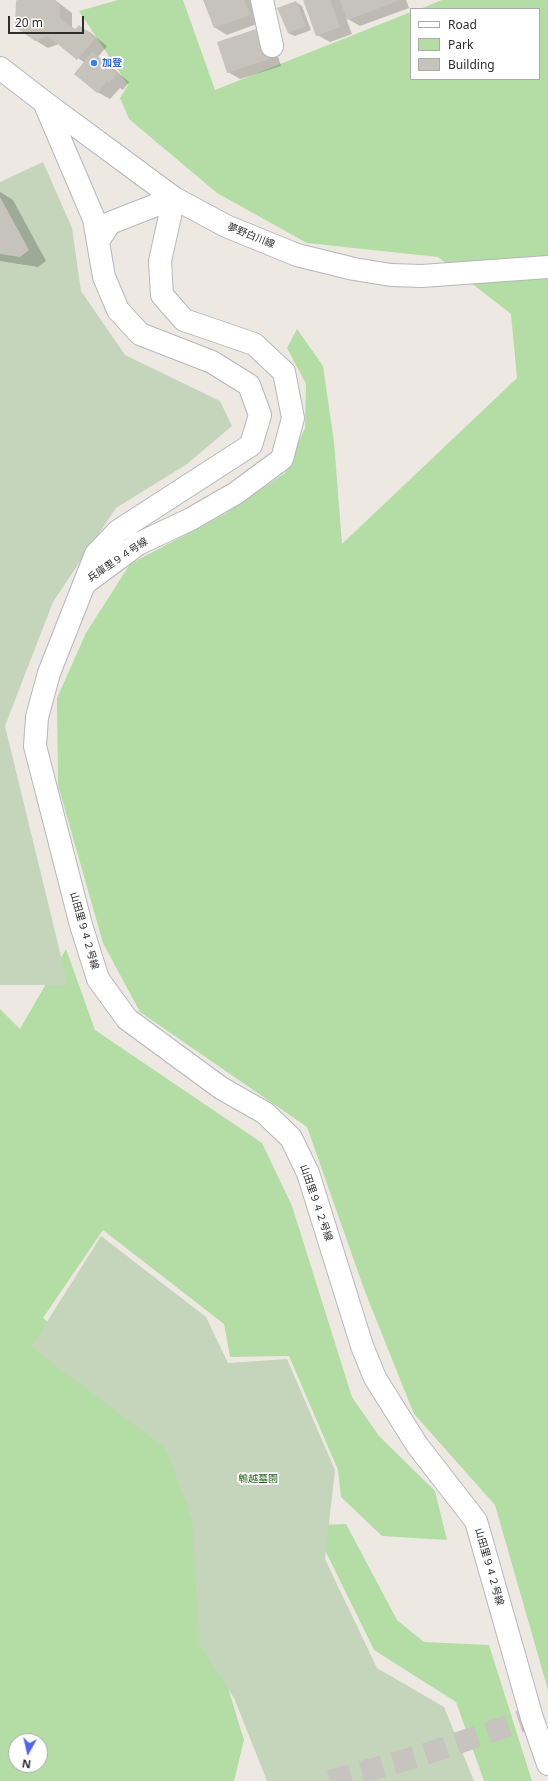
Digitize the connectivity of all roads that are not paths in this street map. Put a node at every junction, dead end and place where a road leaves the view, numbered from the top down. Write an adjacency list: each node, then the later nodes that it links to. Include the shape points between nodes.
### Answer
1 (262, 0): 2 (street)
2 (272, 46)
3 (0, 68): 4 (street, 夢野白川線)
4 (44, 102): 5 (street, 夢野白川線); 6 (street, 兵庫里９４号線, via 94,219)
5 (174, 198): 6 (street, via 110,223); 7 (street, 夢野白川線, via 226,226 297,255 354,269 422,276); 8 (street, 兵庫里９４号線, via 160,261 162,295 184,320 254,344 284,372 293,418 282,459 236,493 191,519 138,544)
6 (98, 241): 8 (street, 兵庫里９４号線, via 104,277 118,310 140,334 212,362 249,385 260,415 251,445 118,531 96,554)
7 (544, 268)
8 (84, 584): 9 (street, 山田里９４２号線, via 49,673 37,717 35,746 81,925 98,979 127,1019 221,1088 265,1113 291,1138 308,1173 362,1346 375,1378 417,1445 476,1521 532,1718)
9 (548, 1764)

